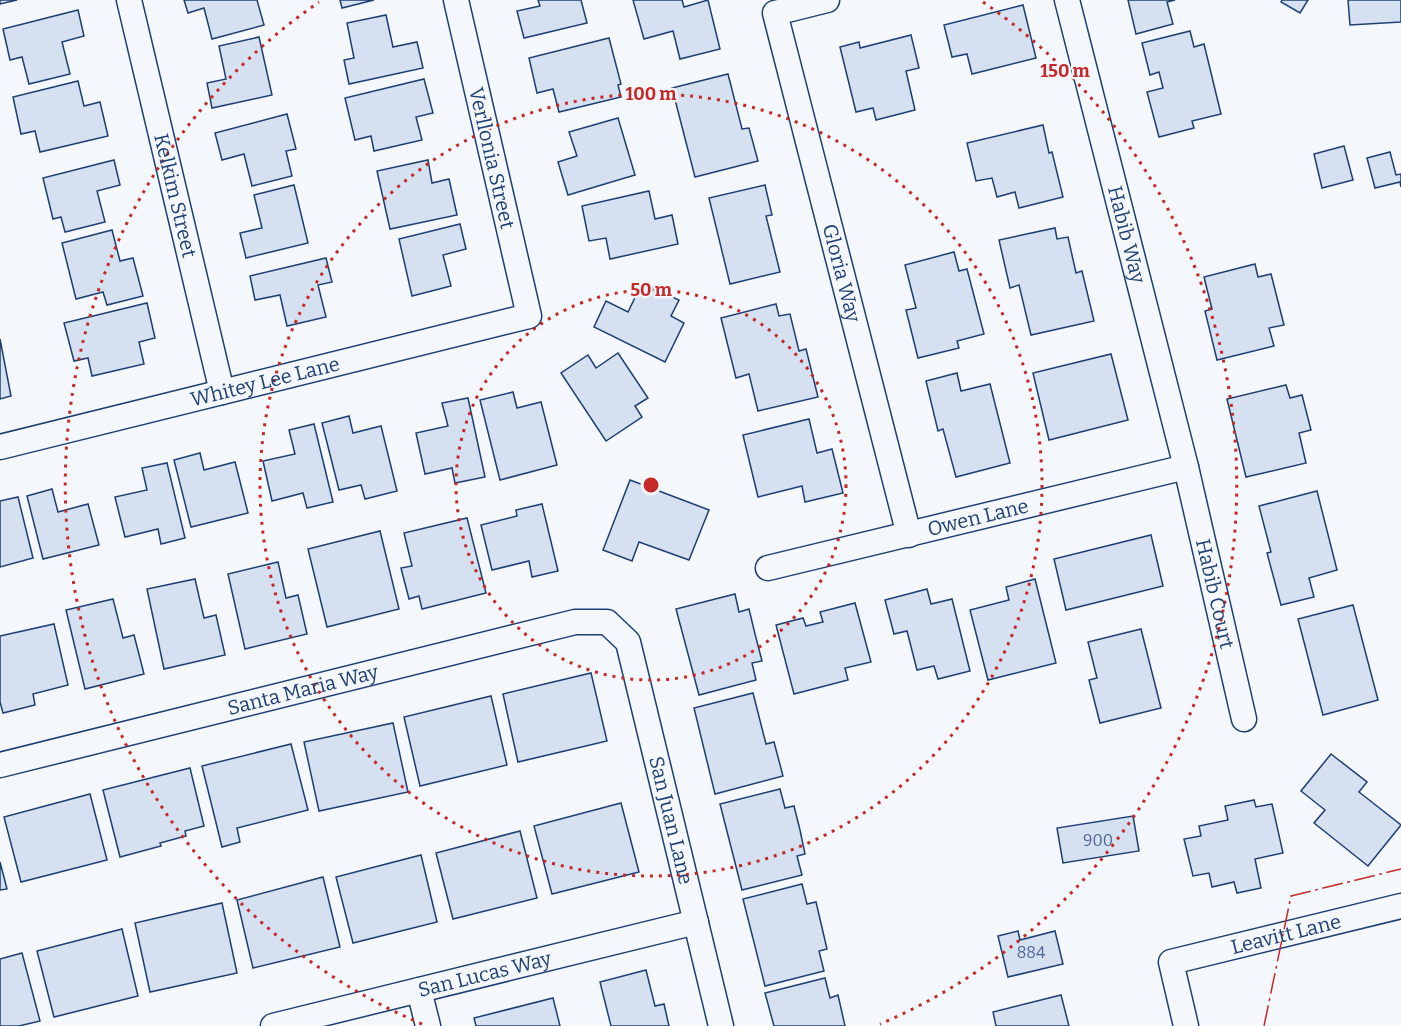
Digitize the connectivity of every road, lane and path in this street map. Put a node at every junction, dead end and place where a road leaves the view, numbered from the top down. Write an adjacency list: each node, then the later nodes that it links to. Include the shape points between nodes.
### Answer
1 (129, 0): 6 (street, Kelkim Street)
2 (456, 0): 5 (street, Verllonia Street)
3 (827, 0): 9 (street, Gloria Way, via 775,13)
4 (1067, 0): 8 (street, Habib Way)
5 (529, 316): 6 (street, Whitey Lee Lane)
6 (222, 392): 7 (street, Whitey Lee Lane)
7 (0, 447)
8 (1186, 467): 9 (street, Owen Lane); 12 (street, Habib Court)
9 (909, 535): 10 (street, Owen Lane)
10 (768, 568)
11 (607, 622): 13 (street, Santa Maria Way, via 575,622); 15 (street, San Juan Lane, via 628,642)
12 (1244, 720)
13 (0, 765)
14 (1401, 906): 20 (street, Leavitt Lane, via 1171,962)
15 (696, 922): 16 (street, San Lucas Way); 19 (street, San Juan Lane)
16 (419, 990): 17 (street, San Lucas Way); 18 (street)
17 (273, 1026)
18 (428, 1026)
19 (721, 1026)
20 (1186, 1026)

